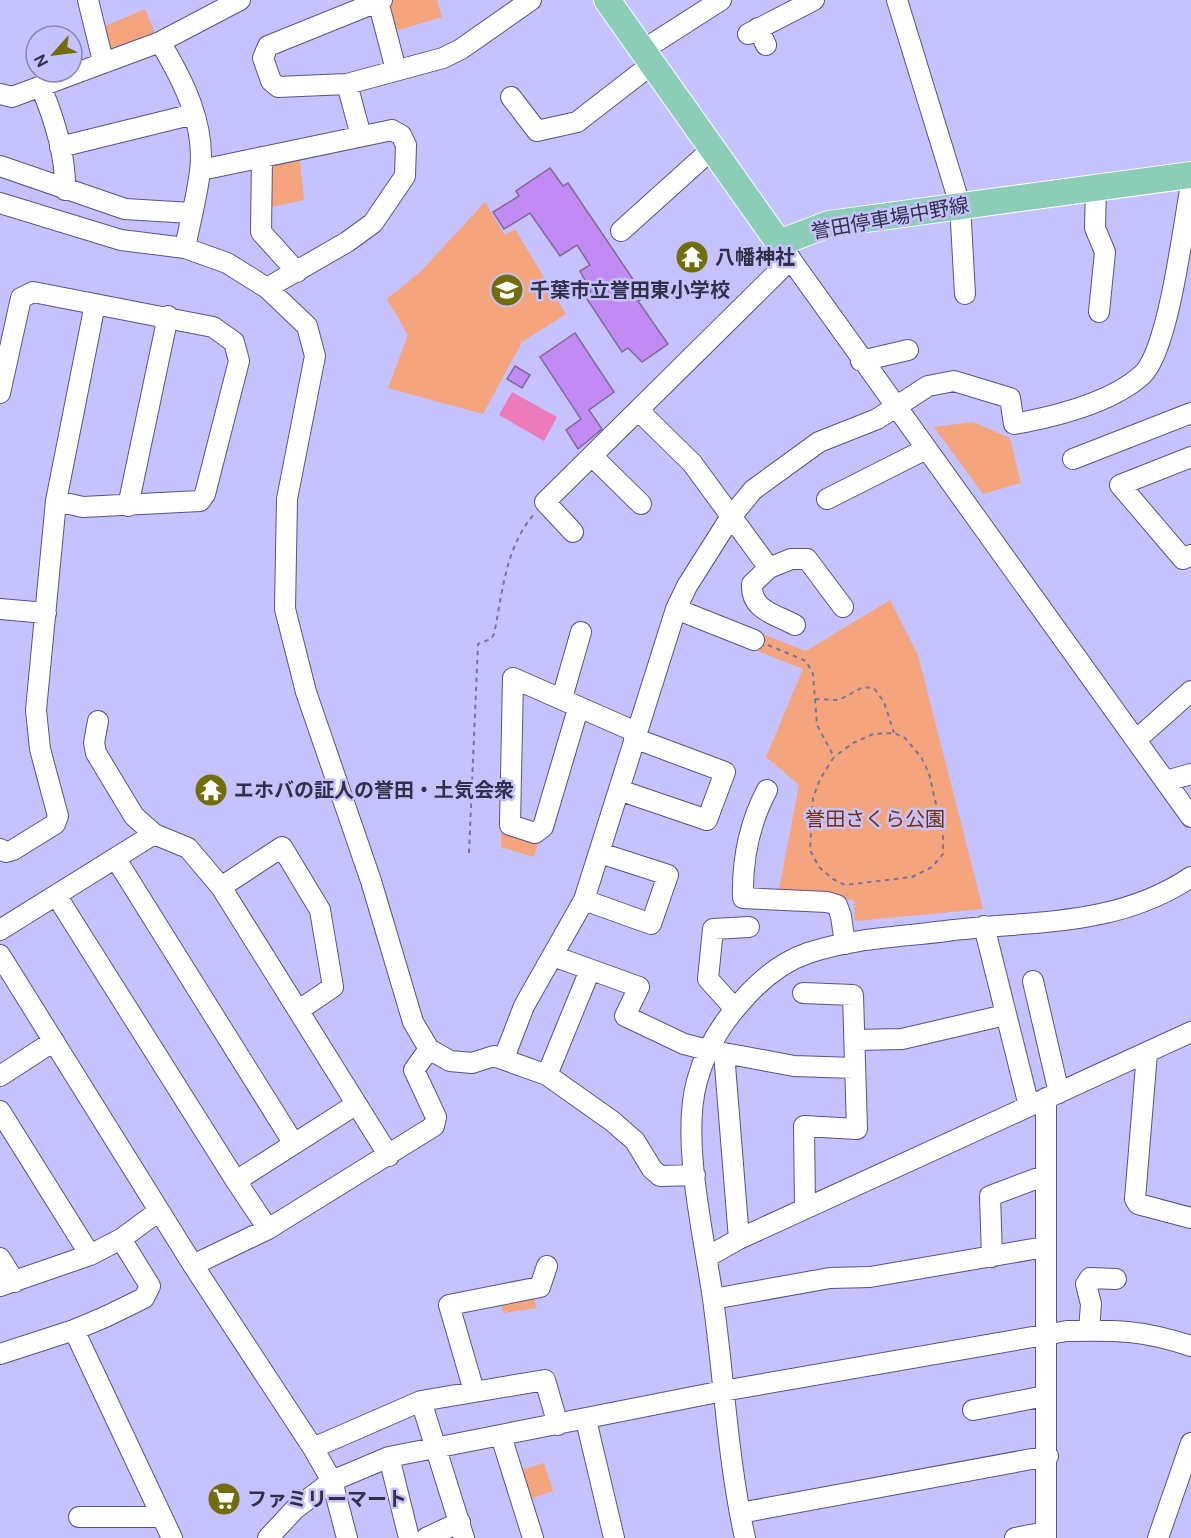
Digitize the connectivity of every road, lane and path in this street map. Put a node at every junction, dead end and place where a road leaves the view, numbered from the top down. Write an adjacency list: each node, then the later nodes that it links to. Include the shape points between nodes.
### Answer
1 (88, 0): 13 (street)
2 (240, 0): 9 (street)
3 (531, 0): 14 (street, via 461,50)
4 (721, 0): 12 (street)
5 (814, 0): 10 (street)
6 (897, 0): 31 (street)
7 (380, 1): 14 (street); 15 (street, via 268,46 263,58 271,81 278,87)
8 (609, 1): 12 (main road)
9 (210, 8): 11 (street)
10 (757, 35)
11 (160, 42): 13 (street); 19 (street, via 183,80)
12 (648, 57): 18 (street, via 577,122 537,131); 22 (main road)
13 (103, 62): 16 (street)
14 (396, 70): 15 (street)
15 (347, 84): 20 (street)
16 (41, 87): 17 (street, via 12,97); 21 (street)
17 (0, 94)
18 (512, 97)
19 (194, 114): 21 (street); 25 (street)
20 (361, 136): 23 (street); 36 (street, via 392,130 401,135 406,146 405,176 373,223)
21 (60, 147): 29 (street)
22 (712, 149): 33 (street); 35 (main road)
23 (262, 157): 25 (street); 36 (street, via 261,232)
24 (0, 166): 29 (street)
25 (201, 170): 32 (street)
26 (1191, 175): 28 (main road, 誉田停車場中野線)
27 (1191, 185): 46 (street, via 1162,338 1143,375 1113,393 1056,416 1014,424 1010,398 954,381 927,386)
28 (1096, 187): 31 (main road, 誉田停車場中野線); 40 (street, via 1095,228 1106,252)
29 (65, 190): 32 (street, via 125,209)
30 (0, 203): 34 (street, via 121,240)
31 (960, 205): 35 (main road, 誉田停車場中野線, via 830,224); 38 (street)
32 (191, 213): 34 (street)
33 (621, 231)
34 (185, 248): 37 (street, via 227,263)
35 (785, 251): 44 (street); 47 (street)
36 (297, 272): 37 (street)
37 (267, 288): 106 (street, via 307,326 315,356 288,499 285,609 306,692 371,881 404,997)
38 (964, 294)
39 (95, 304): 41 (street); 42 (street, via 33,292 25,294); 54 (street)
40 (1100, 312)
41 (168, 316): 57 (street); 57 (street, via 226,334 234,342 239,361 201,501)
42 (6, 334): 45 (street)
43 (908, 350): 44 (street)
44 (861, 361): 46 (street)
45 (0, 393)
46 (896, 409): 49 (street); 58 (street, via 819,442 753,490)
47 (638, 410): 50 (street); 58 (street, via 693,463)
48 (1191, 413): 52 (street)
49 (926, 448): 53 (street); 75 (street)
50 (592, 456): 55 (street); 56 (street)
51 (1191, 457): 60 (street, via 1120,485 1183,559)
52 (1074, 459)
53 (826, 499)
54 (57, 501): 57 (street, via 83,507); 65 (street)
55 (545, 502): 59 (street); 84 (path, via 516,537 494,634 478,644)
56 (641, 504)
57 (128, 506)
58 (730, 518): 61 (street); 64 (street)
59 (573, 532)
60 (1191, 555)
61 (769, 568): 62 (street, via 792,559 807,559); 66 (street, via 752,584 751,596 755,604)
62 (843, 607)
63 (0, 609): 65 (street)
64 (676, 609): 68 (street); 74 (street)
65 (46, 613): 83 (street, via 36,710 40,748 58,816 55,824 13,850)
66 (795, 625)
67 (581, 632): 71 (street)
68 (754, 639): 70 (path, via 806,661 813,674)
69 (1191, 692): 75 (street)
70 (815, 699): 73 (path, via 839,700 863,687 874,688 884,702); 76 (path, via 817,725)
71 (570, 703): 71 (street, via 513,678 510,825 535,833 543,828); 74 (street)
72 (98, 721): 82 (street, via 96,753 134,816)
73 (894, 733): 76 (path, via 873,734); 76 (path, via 905,738 929,773 943,835 943,854 932,867 912,877 845,885 819,867 810,850 813,798)
74 (635, 735): 79 (street); 79 (street, via 725,772 706,820)
75 (1136, 740): 78 (street)
76 (834, 757)
77 (1191, 774): 78 (street)
78 (1166, 781): 81 (street)
79 (619, 790): 85 (street)
80 (767, 790): 94 (street, via 758,808 742,868 743,898 837,905)
81 (1191, 817)
82 (154, 834): 86 (street); 88 (street, via 188,848)
83 (0, 849)
84 (469, 853)
85 (600, 853): 90 (street); 90 (street, via 668,875 651,924)
86 (116, 859): 89 (street); 116 (street)
87 (1191, 877): 91 (street, via 1121,910 1052,923)
88 (220, 887): 101 (street); 101 (street, via 282,847 320,910 333,987)
89 (56, 894): 93 (street); 120 (street)
90 (584, 900): 96 (street)
91 (984, 926): 94 (street); 102 (street)
92 (749, 927): 100 (street, via 713,929 708,980)
93 (0, 930)
94 (845, 944): 100 (street, via 807,953 780,967 757,984)
95 (0, 955): 105 (street)
96 (553, 956): 97 (street); 109 (street, via 524,1006)
97 (590, 970): 107 (street, via 639,987 625,1016 684,1044); 111 (street)
98 (1033, 981): 113 (street)
99 (803, 993): 104 (street, via 853,995)
100 (735, 1009): 107 (street, via 721,1026)
101 (299, 1010): 114 (street)
102 (1005, 1015): 104 (street, via 902,1039); 113 (street)
103 (1191, 1032): 108 (street)
104 (855, 1040): 110 (street)
105 (54, 1041): 112 (street); 122 (street)
106 (429, 1049): 109 (street, via 450,1061 472,1063 494,1056); 117 (street, via 414,1070 436,1123)
107 (716, 1052): 110 (street, via 794,1066); 118 (street, via 696,1082); 126 (street)
108 (1147, 1053): 113 (street); 123 (street, via 1135,1199 1138,1204)
109 (504, 1058): 111 (street)
110 (854, 1068): 121 (street, via 857,1129 804,1126)
111 (547, 1075): 118 (street, via 635,1141 660,1176)
112 (0, 1076)
113 (1044, 1099): 119 (street); 121 (street)
114 (355, 1105): 116 (street); 117 (street)
115 (0, 1111): 128 (street)
116 (294, 1144): 120 (street)
117 (389, 1156): 124 (street)
118 (696, 1175): 129 (street)
119 (1046, 1175): 127 (street); 130 (street, via 990,1196)
120 (236, 1181): 124 (street)
121 (806, 1208): 126 (street)
122 (159, 1211): 125 (street); 132 (street)
123 (1191, 1218)
124 (268, 1229): 132 (street)
125 (121, 1239): 128 (street); 137 (street, via 150,1286 144,1298)
126 (739, 1239): 129 (street)
127 (1045, 1247): 130 (street); 139 (street)
128 (90, 1255): 135 (street)
129 (707, 1257): 136 (street)
130 (992, 1257): 136 (street, via 870,1277 830,1278)
131 (0, 1258): 135 (street)
132 (193, 1265): 151 (street)
133 (547, 1266): 142 (street, via 540,1287 449,1305)
134 (1116, 1280): 138 (street, via 1090,1278 1086,1284 1091,1304)
135 (7, 1284)
136 (713, 1299): 143 (street)
137 (74, 1330): 141 (street); 158 (street)
138 (1089, 1331): 139 (street); 140 (street, via 1136,1332)
139 (1045, 1335): 143 (street); 144 (street)
140 (1191, 1346)
141 (0, 1354)
142 (474, 1391): 145 (street); 148 (street, via 545,1380)
143 (723, 1391): 147 (street); 156 (street)
144 (1045, 1396): 146 (street); 153 (street)
145 (421, 1401): 151 (street); 152 (street)
146 (973, 1410)
147 (586, 1420): 148 (street); 167 (street)
148 (558, 1425): 149 (street)
149 (501, 1437): 152 (street); 166 (street)
150 (1191, 1443): 170 (street)
151 (313, 1448): 155 (street)
152 (437, 1448): 154 (street); 159 (street)
153 (1048, 1456): 156 (street); 160 (street)
154 (389, 1457): 155 (street); 164 (street)
155 (332, 1481): 162 (street, via 295,1509); 163 (street)
156 (740, 1513): 168 (street)
157 (79, 1517): 158 (street)
158 (161, 1517): 161 (street)
159 (462, 1530): 165 (street)
160 (1046, 1535): 169 (street)
161 (172, 1538)
162 (268, 1538)
163 (347, 1538)
164 (409, 1538)
165 (426, 1538)
166 (533, 1538)
167 (614, 1538)
168 (745, 1538)
169 (1015, 1538)
170 (1158, 1538)

